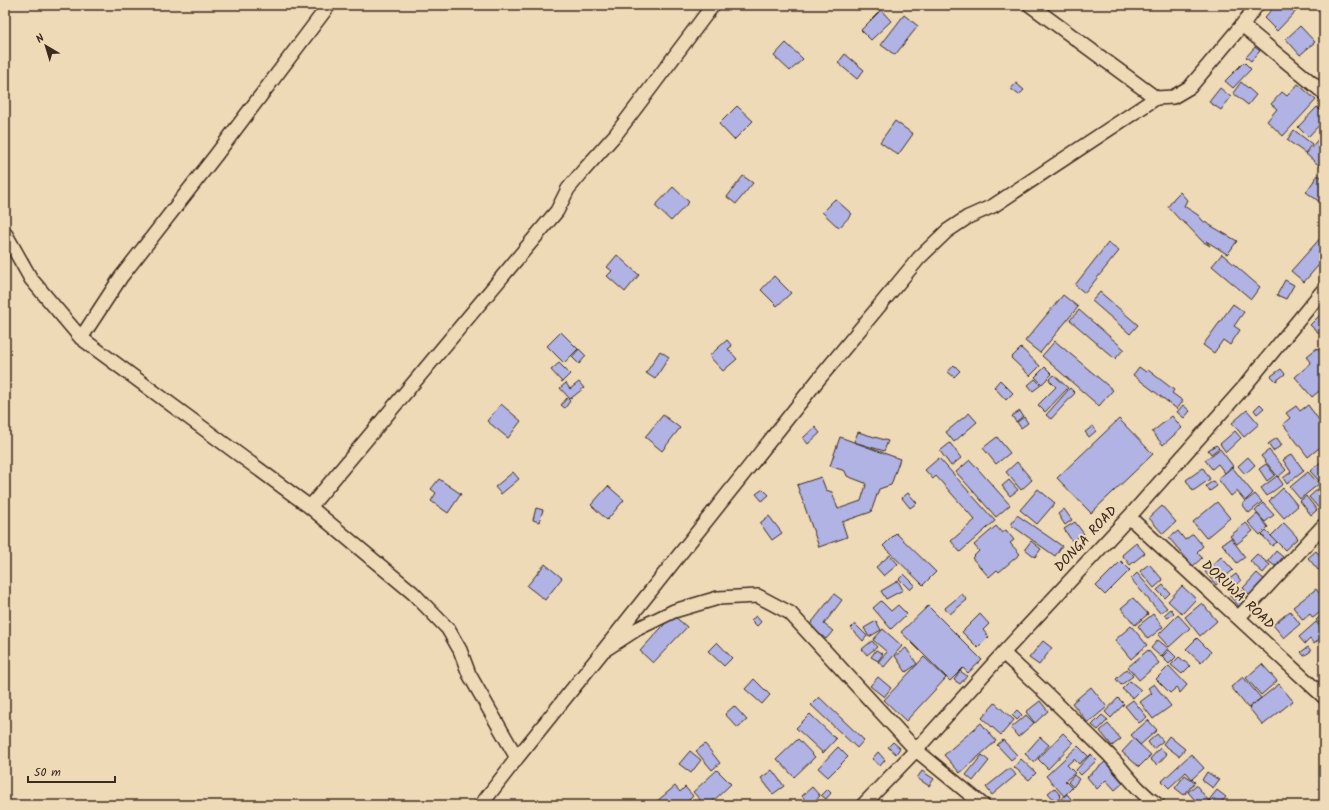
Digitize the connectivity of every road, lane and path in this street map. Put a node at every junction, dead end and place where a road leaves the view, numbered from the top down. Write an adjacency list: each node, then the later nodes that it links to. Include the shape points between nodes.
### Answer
1 (329, 5): 10 (street, via 121,277)
2 (713, 5): 11 (street, via 616,134 568,189 557,211)
3 (1030, 5): 7 (street)
4 (1258, 5): 5 (street)
5 (1242, 25): 6 (street); 7 (street, via 1190,87 1173,97)
6 (1324, 93)
7 (1156, 98): 15 (street, via 993,206 968,217 947,231 919,258 818,380)
8 (5, 233): 10 (street, via 43,295)
9 (1324, 289): 12 (street, DONGA ROAD, via 1244,387)
10 (81, 338): 11 (street)
11 (310, 507): 19 (street, via 413,593 448,629 469,674)
12 (1129, 517): 14 (street, DORUWA ROAD); 16 (street, DONGA ROAD)
13 (1324, 526): 14 (street)
14 (1239, 617): 17 (street, DORUWA ROAD)
15 (603, 651): 18 (street, via 637,629 674,611 718,598 758,596 790,613); 19 (street)
16 (1003, 653): 18 (street, DONGA ROAD); 20 (street, via 1096,742)
17 (1324, 697)
18 (916, 750): 22 (street, DONGA ROAD); 23 (street)
19 (517, 758): 21 (street)
20 (1151, 803)
21 (481, 805)
22 (863, 805)
23 (983, 805)

